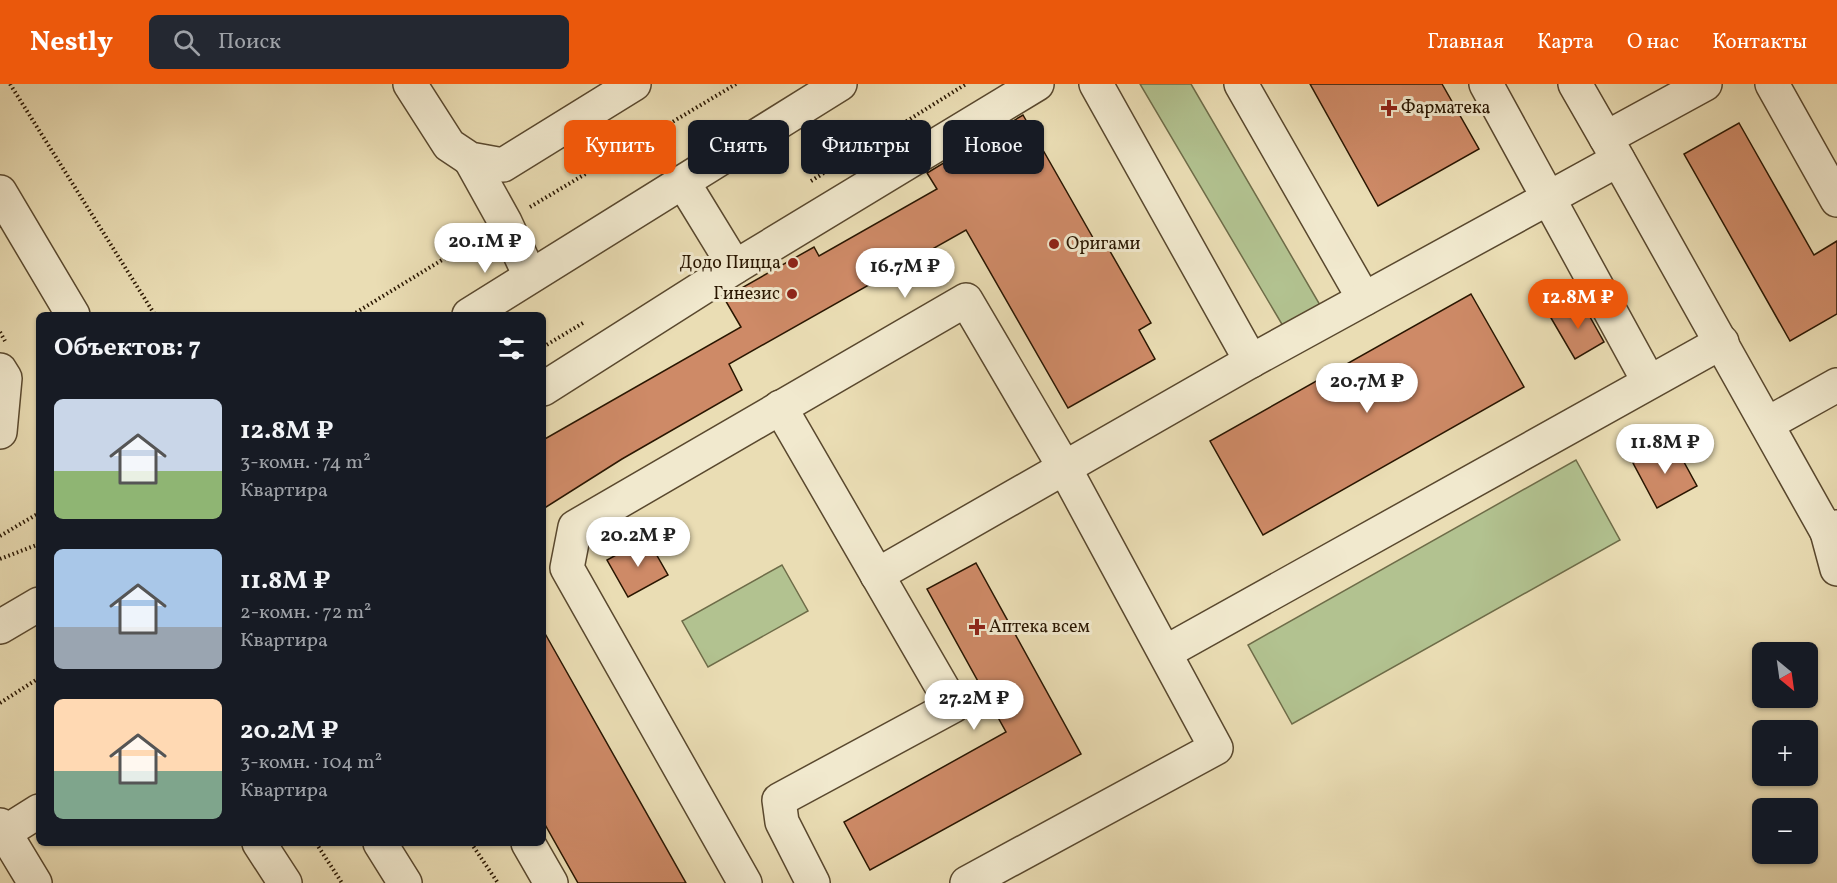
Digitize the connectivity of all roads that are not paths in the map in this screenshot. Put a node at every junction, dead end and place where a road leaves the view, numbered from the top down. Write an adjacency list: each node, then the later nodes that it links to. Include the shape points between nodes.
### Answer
1 (410, 84): 12 (street, via 449,145)
2 (634, 84): 12 (street, via 503,165)
3 (840, 84): 13 (street)
4 (1037, 84): 17 (street)
5 (1096, 84): 23 (street)
6 (1241, 84): 19 (street)
7 (1486, 84): 15 (street)
8 (1575, 84): 11 (street)
9 (1705, 84): 11 (street)
10 (1772, 84): 16 (street)
11 (1612, 149): 15 (street); 22 (street)
12 (470, 159): 18 (street)
13 (683, 182): 17 (street); 18 (street)
14 (0, 192): 20 (street)
15 (1548, 197): 19 (street); 25 (street)
16 (1837, 200)
17 (735, 267): 27 (street)
18 (530, 276): 21 (street)
19 (1364, 299): 23 (street)
20 (71, 312)
21 (474, 312)
22 (1722, 342): 25 (street); 29 (street)
23 (1251, 361): 31 (street)
24 (0, 370): 30 (street, via 4,378)
25 (1649, 382): 37 (street)
26 (1837, 385): 29 (street)
27 (546, 387)
28 (780, 407): 31 (street, via 966,300); 34 (street); 48 (street, via 575,527 567,568)
29 (1767, 424): 32 (street)
30 (0, 432)
31 (1064, 467): 34 (street); 37 (street)
32 (1832, 530): 33 (street)
33 (1837, 569)
34 (877, 575): 43 (street, via 953,706 779,800 782,822)
35 (36, 606): 36 (street)
36 (0, 627)
37 (1166, 652): 49 (street, via 1216,748)
38 (36, 812): 39 (street)
39 (2, 829): 44 (street)
40 (262, 846): 45 (street)
41 (382, 846): 46 (street)
42 (530, 846): 47 (street)
43 (809, 882)
44 (35, 883)
45 (285, 883)
46 (405, 883)
47 (551, 883)
48 (745, 883)
49 (967, 883)

